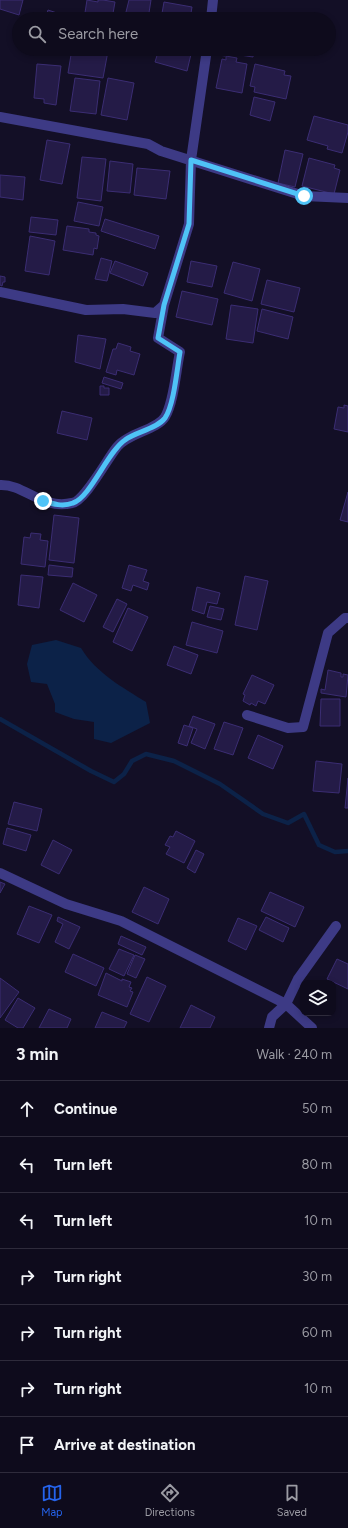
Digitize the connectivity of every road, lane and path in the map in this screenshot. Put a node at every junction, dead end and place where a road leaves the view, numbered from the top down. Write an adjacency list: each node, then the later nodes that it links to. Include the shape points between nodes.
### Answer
1 (213, 0): 2 (street)
2 (212, 12)
3 (205, 56): 5 (street)
4 (0, 116): 5 (street, via 148,144)
5 (191, 160): 6 (street, via 304,196); 8 (street, via 189,224)
6 (348, 198)
7 (0, 292): 8 (street, via 86,310 123,309 155,313)
8 (164, 305): 9 (street, via 158,338 180,352 170,406 164,419 121,443 86,492 74,503 57,505 17,488)
9 (0, 485)
10 (348, 618): 11 (street, via 328,633 303,727 288,728)
11 (247, 715)
12 (0, 873): 14 (street, via 66,904 121,921)
13 (336, 926): 14 (street, via 298,979)
14 (286, 1004): 15 (street, via 272,1017); 16 (street)
15 (269, 1028)
16 (312, 1028)

